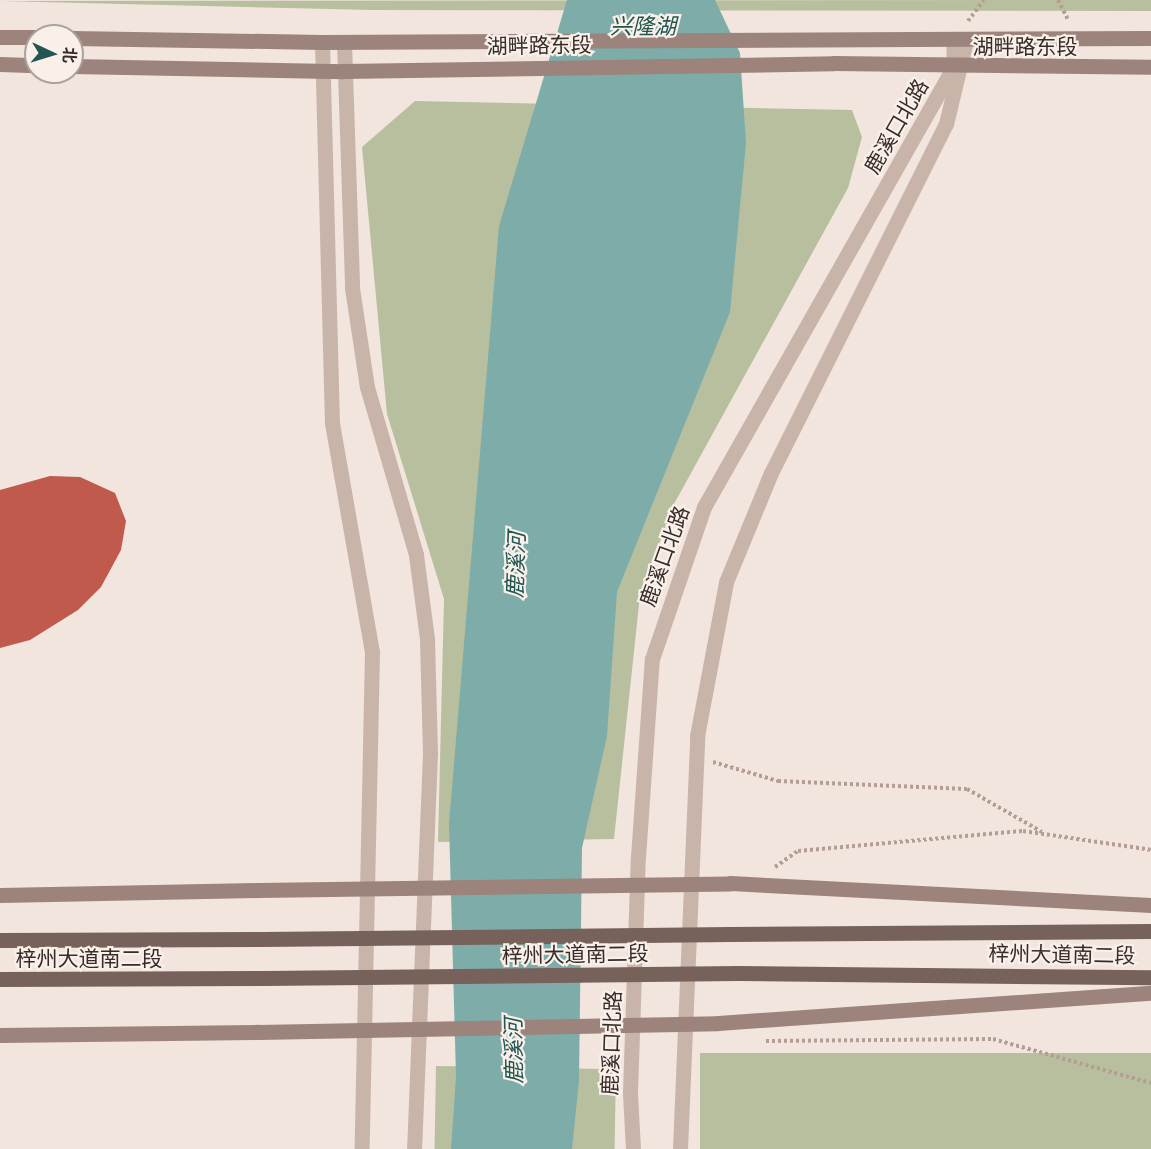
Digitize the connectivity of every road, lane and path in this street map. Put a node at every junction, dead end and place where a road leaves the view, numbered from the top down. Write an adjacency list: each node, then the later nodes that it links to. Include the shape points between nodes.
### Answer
1 (0, 37): 2 (main road)
2 (24, 37)
3 (84, 38): 6 (main road, 湖畔路东段)
4 (1151, 38): 5 (main road, 湖畔路东段)
5 (959, 41): 7 (main road, 湖畔路东段); 11 (street, 鹿溪口北路)
6 (322, 42): 7 (main road, 湖畔路东段); 13 (street)
7 (344, 42): 14 (street)
8 (0, 64): 9 (main road)
9 (24, 65)
10 (84, 66): 13 (main road, 湖畔路东段)
11 (958, 66): 12 (main road, 湖畔路东段); 14 (main road, 湖畔路东段, via 834,63); 15 (street, 鹿溪口北路, via 946,124 771,473 726,582); 31 (street, 鹿溪口北路, via 709,498 670,596 651,659 634,975)
12 (1151, 67)
13 (326, 70): 14 (main road, 湖畔路东段); 29 (street, via 332,423 372,652)
14 (343, 71): 30 (street, via 352,288 367,387 416,555 427,639 430,753)
15 (696, 758): 16 (path, via 778,782 967,789); 32 (street, 鹿溪口北路)
16 (1045, 834): 17 (path); 18 (path, via 1023,831 798,851)
17 (1151, 850)
18 (751, 884): 19 (main road, bridge); 20 (main road)
19 (0, 895)
20 (1151, 905)
21 (1151, 931): 22 (main road, 梓州大道南二段, bridge)
22 (0, 940)
23 (1151, 977): 24 (main road, 梓州大道南二段, bridge, via 738,974)
24 (0, 979)
25 (1151, 993): 26 (main road, bridge, via 718,1023)
26 (0, 1035)
27 (753, 1041): 28 (path, via 993,1039)
28 (1151, 1083)
29 (362, 1149)
30 (414, 1149)
31 (633, 1149)
32 (680, 1149)

